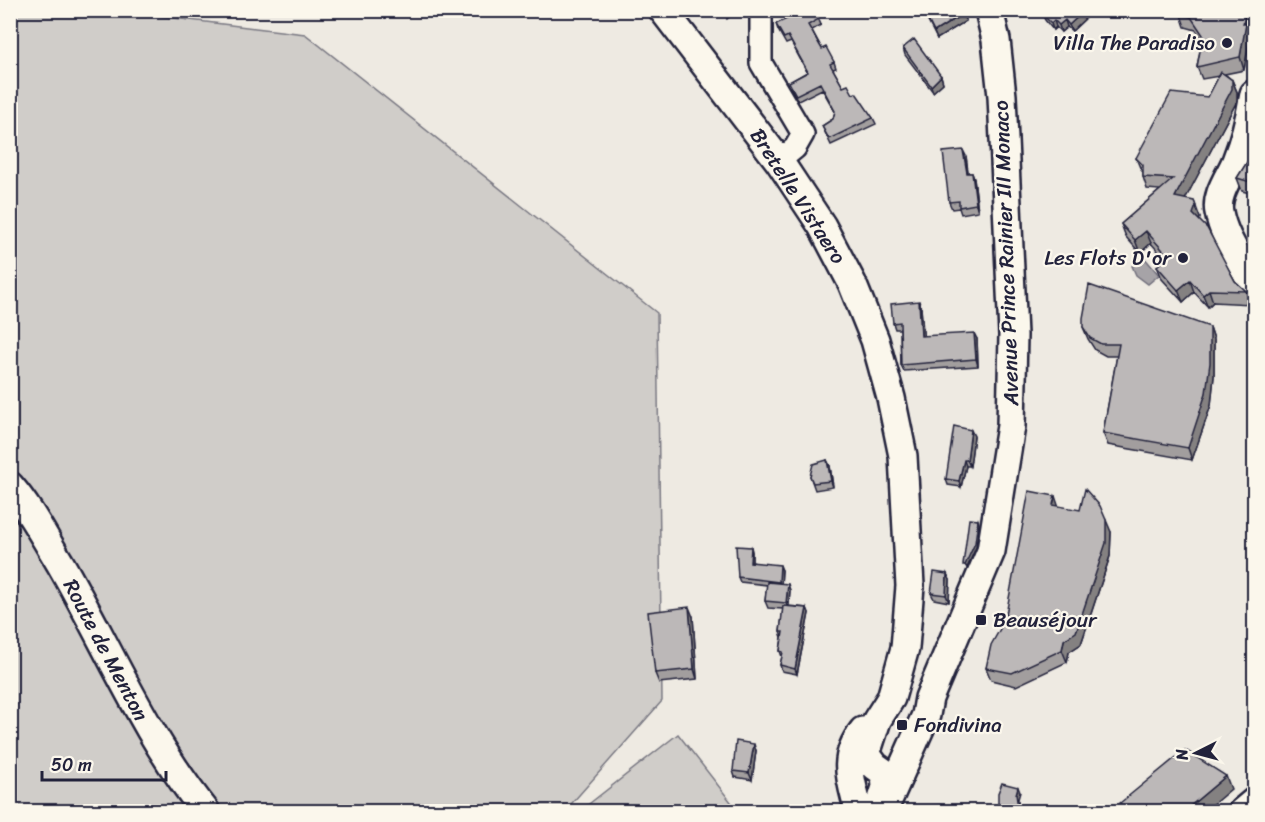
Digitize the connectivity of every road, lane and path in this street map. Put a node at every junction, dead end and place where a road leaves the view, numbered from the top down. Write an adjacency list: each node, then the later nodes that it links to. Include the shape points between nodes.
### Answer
1 (663, 10): 5 (main road, Bretelle Vistaero)
2 (761, 10): 5 (street, via 761,63 803,134 795,148)
3 (989, 10): 9 (main road, Avenue Prince Rainier III Monaco, via 1002,96 1013,335 1011,426 992,551 929,698 917,712)
4 (1254, 94): 6 (main road, via 1250,122 1218,209 1223,230)
5 (779, 160): 8 (main road, Bretelle Vistaero, via 822,226 852,283 874,340 903,456 910,586 905,648 891,698)
6 (1254, 287)
7 (10, 486): 11 (main road, Route de Menton, via 86,608 159,747)
8 (877, 720): 9 (main road, Bretelle Vistaero, via 866,754 875,766); 9 (main road, Bretelle Vistaero, via 863,730 850,752 851,778)
9 (879, 799)
10 (1254, 802): 12 (main road)
11 (206, 812)
12 (1242, 812)

